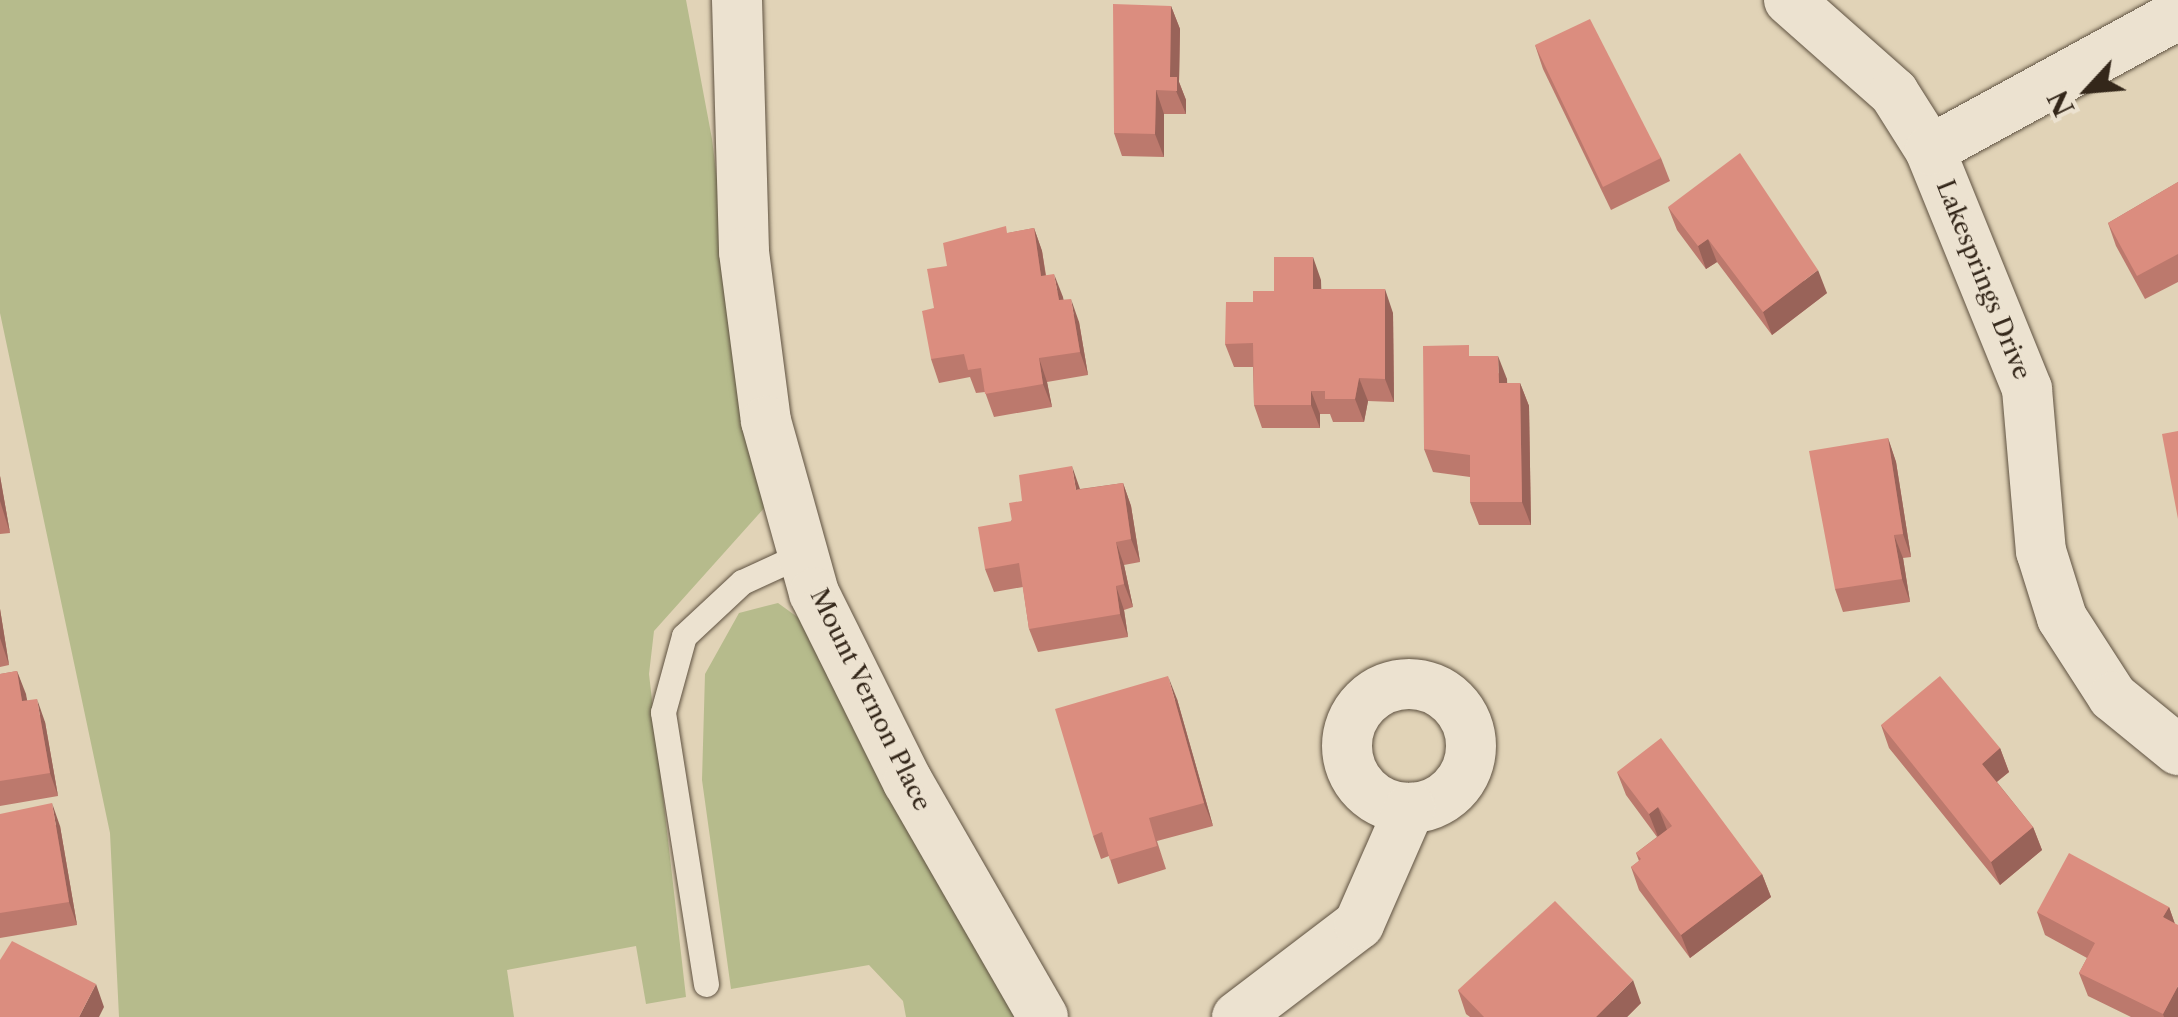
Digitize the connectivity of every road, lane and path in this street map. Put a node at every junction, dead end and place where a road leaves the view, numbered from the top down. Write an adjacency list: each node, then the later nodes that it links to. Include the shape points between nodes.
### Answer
1 (737, 0): 5 (street, Mount Vernon Place, via 744,252 766,421)
2 (1789, 0): 4 (street, Lakesprings Drive, via 1894,93)
3 (2178, 15): 4 (street)
4 (1930, 150): 6 (street, Lakesprings Drive, via 2026,389 2041,551 2062,618 2113,697)
5 (803, 554): 8 (lane, via 742,582 684,636 663,712); 9 (street, Mount Vernon Place, via 814,593 908,782)
6 (2178, 750)
7 (1410, 808): 10 (street, via 1359,924)
8 (706, 984)
9 (1043, 1017)
10 (1237, 1017)

